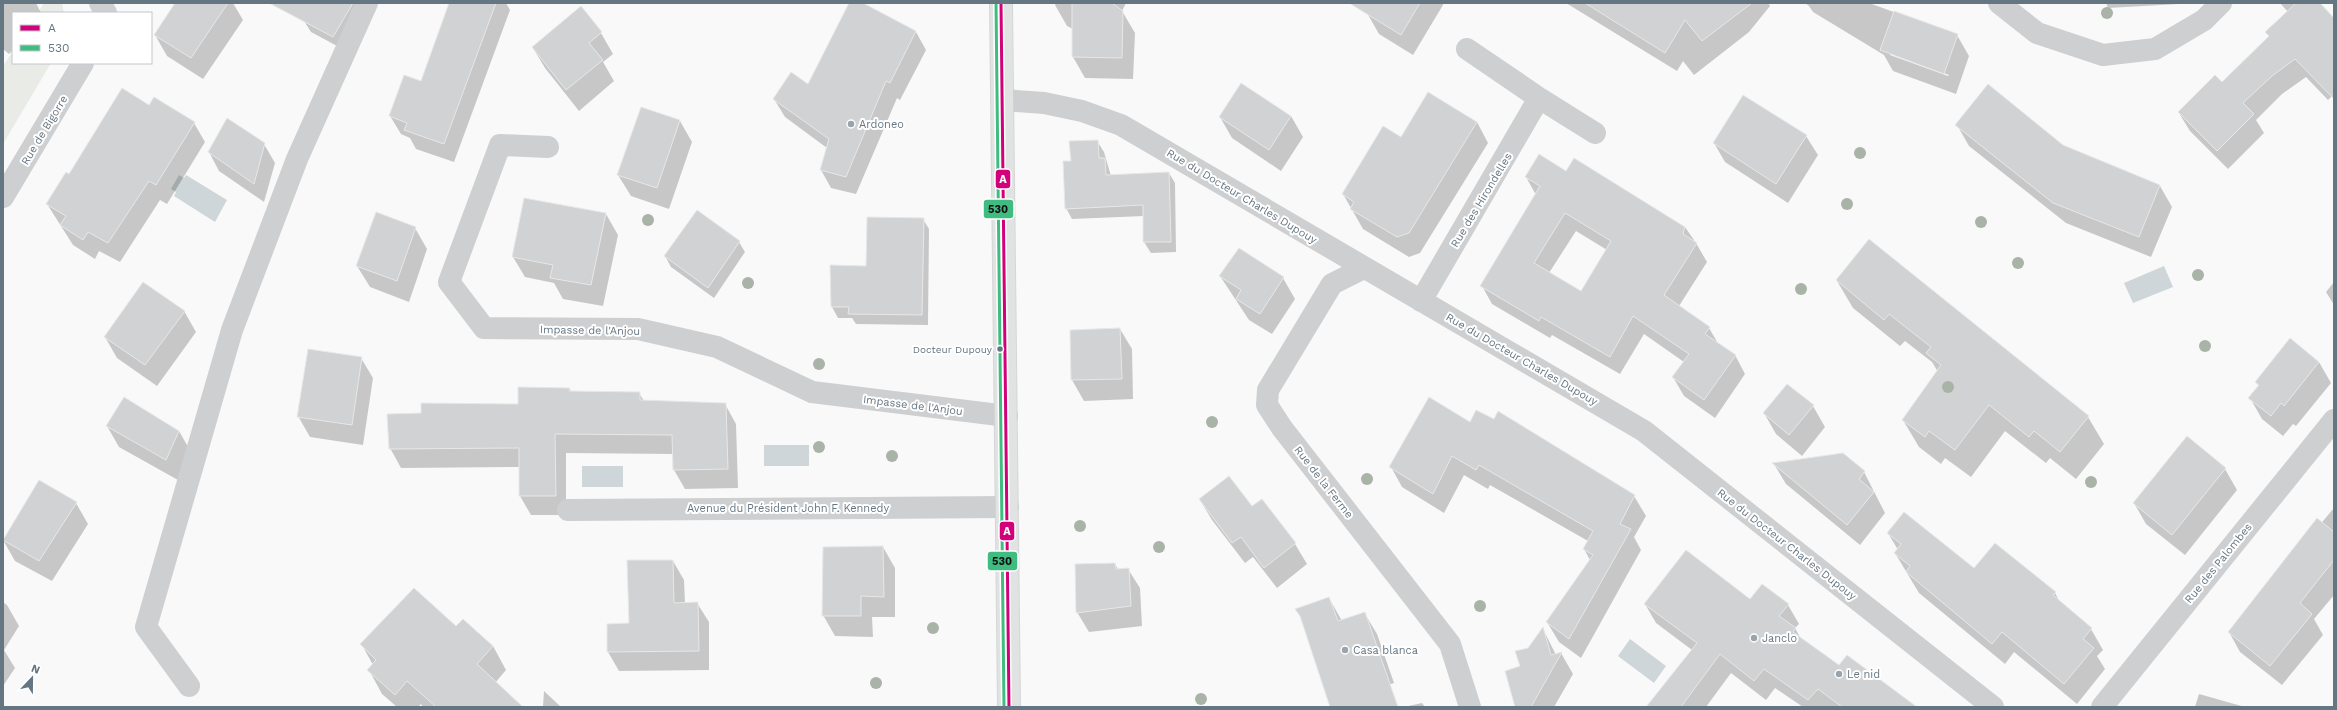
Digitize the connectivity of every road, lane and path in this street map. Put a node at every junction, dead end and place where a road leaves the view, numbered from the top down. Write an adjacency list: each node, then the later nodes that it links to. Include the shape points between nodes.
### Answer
1 (100, 3): 7 (street)
2 (114, 3): 8 (street)
3 (367, 3): 22 (street, via 297,158 232,330 146,627)
4 (1001, 3): 12 (main road)
5 (1999, 3): 6 (street, via 2037,33 2103,55 2155,49 2204,20)
6 (2221, 3)
7 (107, 12)
8 (109, 12)
9 (1467, 49): 11 (street)
10 (82, 64): 15 (street, Rue de Bigorre)
11 (1539, 98): 13 (street); 17 (street, Rue des Hirondelles)
12 (1002, 100): 16 (street, Rue du Docteur Charles Dupouy, via 1044,103 1082,111 1121,125); 18 (main road)
13 (1595, 133)
14 (548, 147): 18 (street, Impasse de l'Anjou, via 500,145 449,282 484,328 638,329 717,347 812,392)
15 (3, 197)
16 (1364, 268): 17 (street, Rue du Docteur Charles Dupouy); 24 (street, Rue de la Ferme, via 1332,284 1268,390 1267,405 1282,428 1450,644)
17 (1421, 300): 25 (street, Rue du Docteur Charles Dupouy, via 1644,431)
18 (1007, 416): 20 (main road)
19 (2334, 420): 26 (street, Rue des Palombes)
20 (1008, 507): 21 (street, Avenue du Président John F. Kennedy); 23 (main road)
21 (568, 510)
22 (189, 686)
23 (1009, 707)
24 (1470, 707)
25 (1993, 707)
26 (2102, 707)

